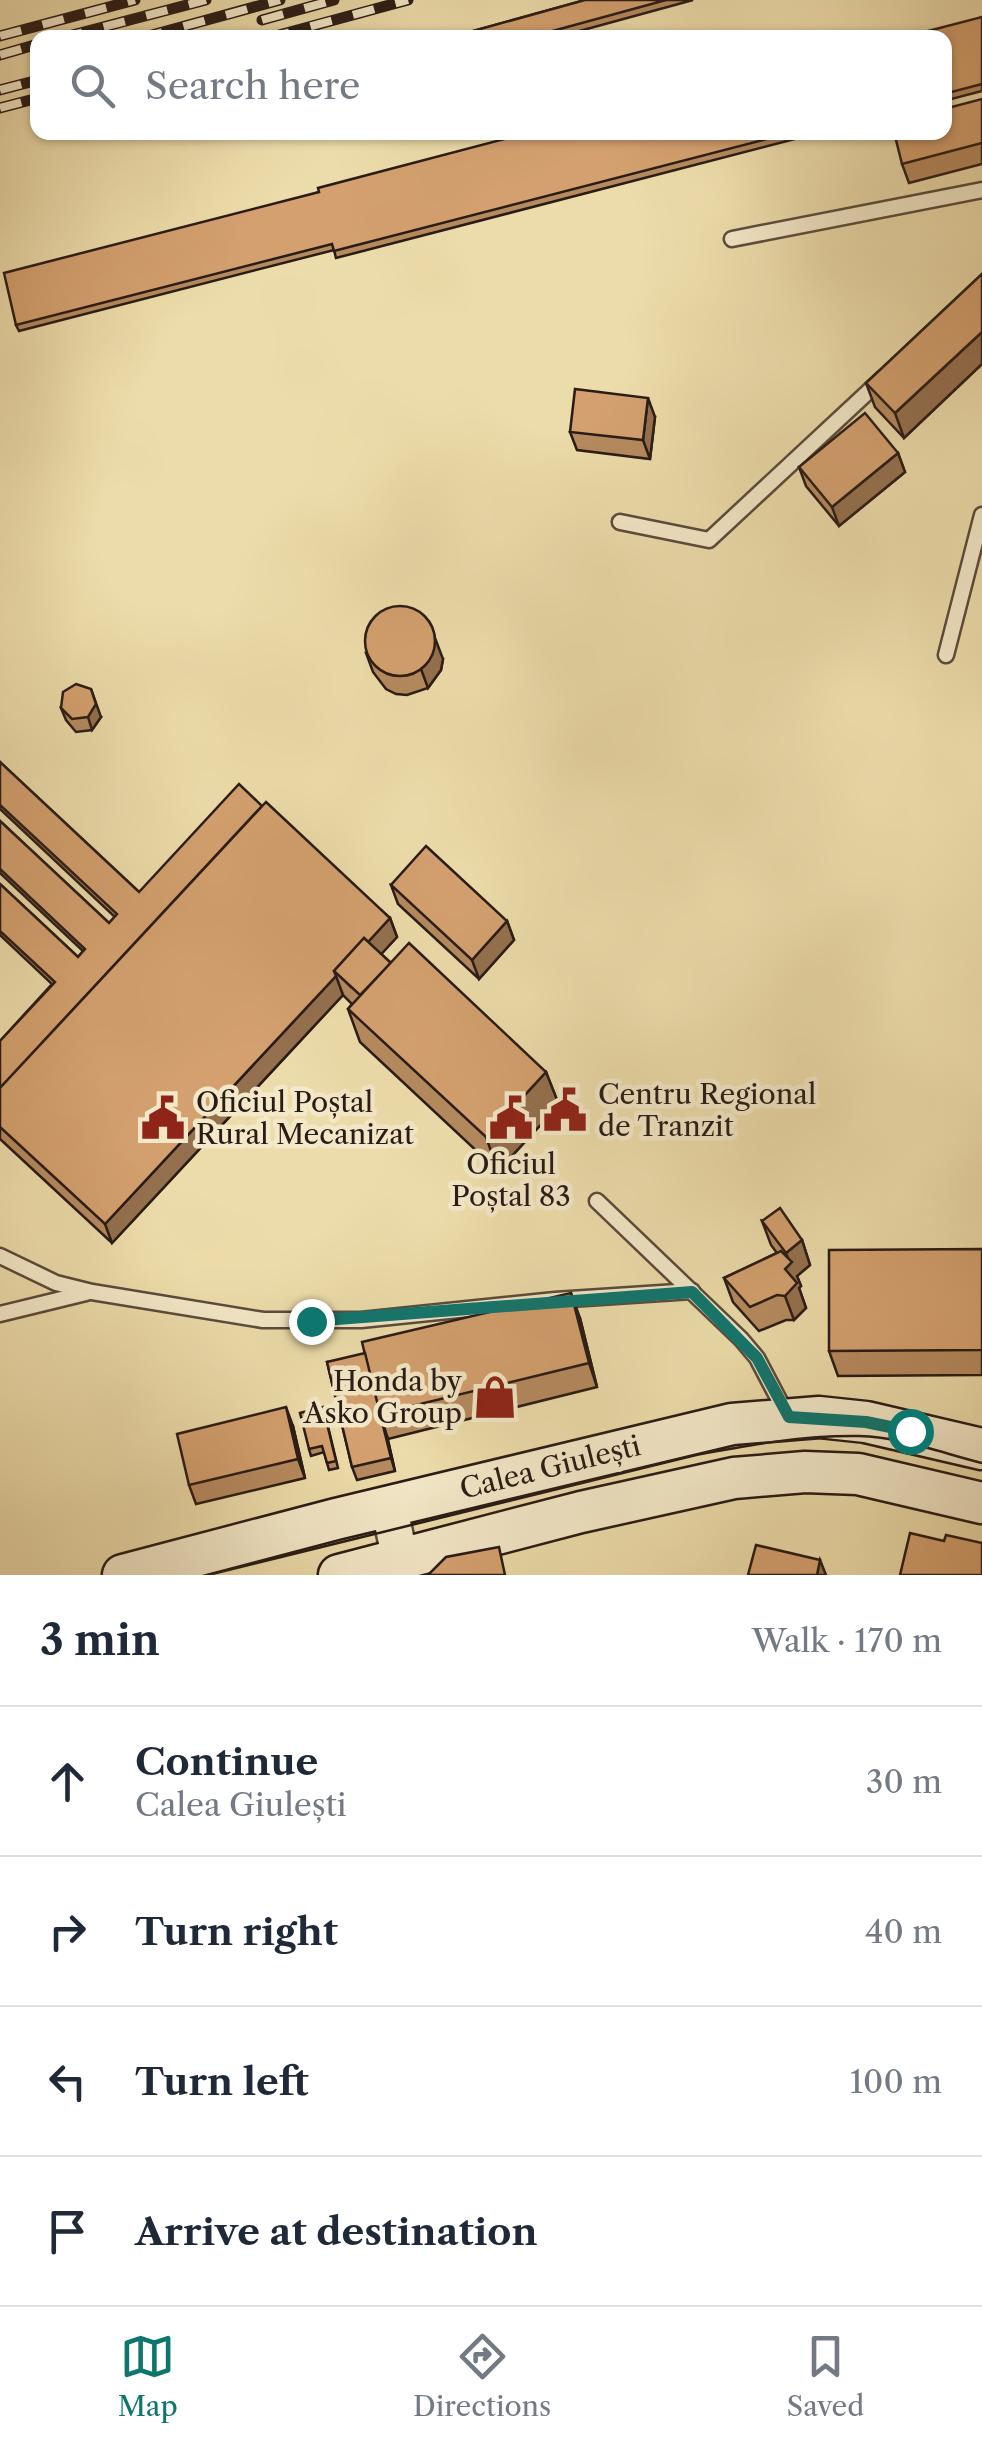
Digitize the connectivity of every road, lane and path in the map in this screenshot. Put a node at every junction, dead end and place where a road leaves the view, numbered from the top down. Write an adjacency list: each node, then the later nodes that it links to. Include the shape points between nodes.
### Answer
1 (982, 190): 2 (lane)
2 (732, 238)
3 (897, 364): 5 (lane, via 709,540)
4 (982, 515): 6 (lane)
5 (620, 522)
6 (946, 655)
7 (596, 1200): 10 (lane)
8 (0, 1256): 9 (lane)
9 (92, 1292): 10 (lane, via 263,1320 311,1321); 11 (lane)
10 (692, 1292): 12 (lane, via 757,1358)
11 (0, 1314)
12 (789, 1417): 13 (main road, Calea Giulești, via 866,1422); 15 (main road, Calea Giulești, via 649,1442)
13 (982, 1449)
14 (982, 1502): 16 (main road, Calea Giulești, via 858,1474 734,1478 581,1512)
15 (389, 1507): 16 (street); 17 (main road, Calea Giulești)
16 (399, 1567): 18 (main road, Calea Giulești)
17 (123, 1575)
18 (339, 1575)

